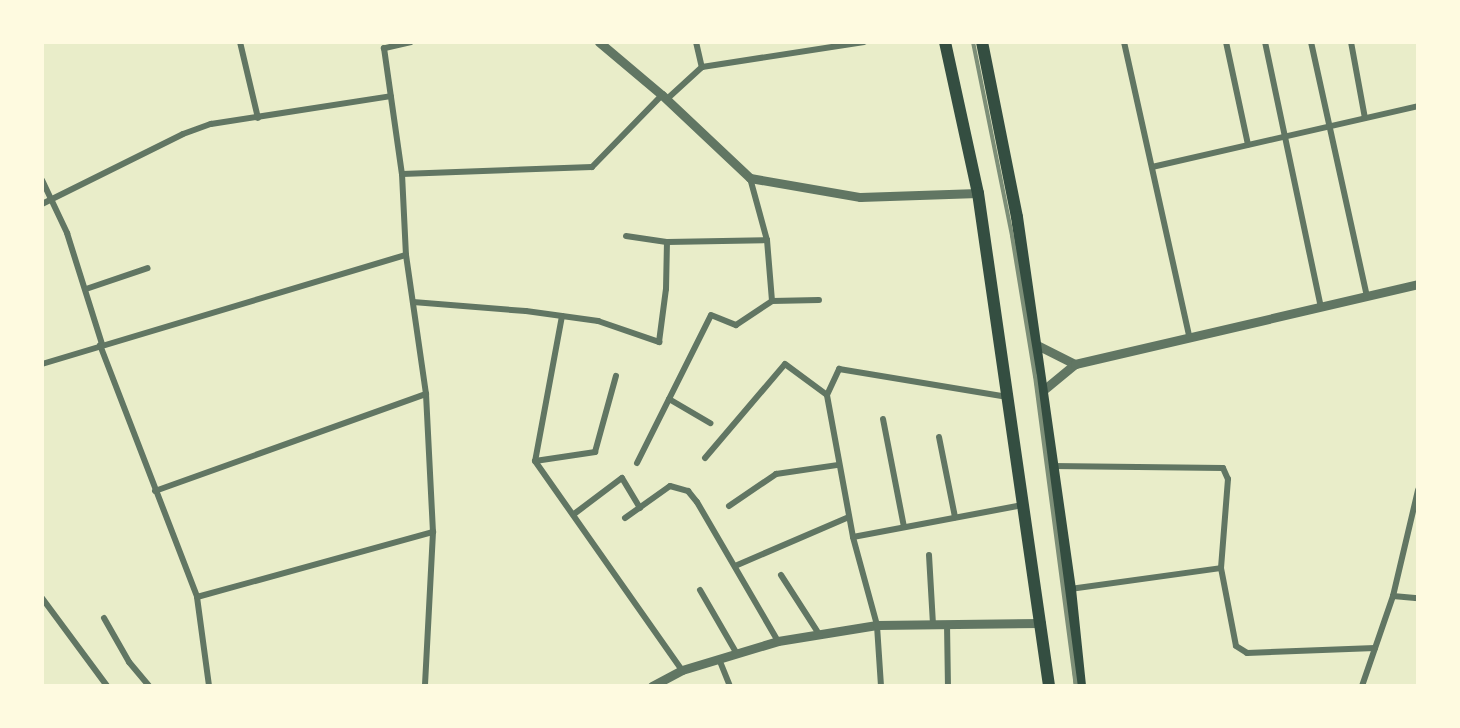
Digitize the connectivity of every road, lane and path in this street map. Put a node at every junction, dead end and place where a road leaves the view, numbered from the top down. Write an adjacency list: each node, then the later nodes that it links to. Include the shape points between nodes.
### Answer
1 (240, 42): 17 (street)
2 (411, 42): 14 (street, via 384,48)
3 (599, 42): 15 (street)
4 (696, 42): 13 (street)
5 (864, 42): 13 (street)
6 (945, 42): 26 (main road)
7 (982, 42): 43 (main road, via 1017,217)
8 (1124, 42): 22 (street)
9 (1226, 42): 21 (street)
10 (1265, 42): 20 (street)
11 (1311, 42): 19 (street)
12 (1351, 42): 18 (street)
13 (702, 67): 15 (street)
14 (391, 96): 17 (street); 23 (street)
15 (665, 97): 23 (street, via 592,167); 24 (street)
16 (1418, 106): 18 (street)
17 (258, 118): 27 (street, via 211,124 183,134)
18 (1365, 118): 19 (street)
19 (1329, 127): 20 (street); 36 (street)
20 (1287, 136): 21 (street); 40 (street)
21 (1248, 145): 22 (street)
22 (1152, 167): 42 (street)
23 (402, 174): 32 (street)
24 (750, 178): 26 (street, via 860,197); 30 (street)
25 (42, 180): 27 (street)
26 (978, 193): 51 (main road)
27 (52, 198): 28 (street); 35 (street)
28 (42, 204)
29 (626, 236): 31 (street)
30 (767, 240): 31 (street); 38 (street)
31 (667, 242): 41 (street, via 659,342 598,321)
32 (406, 255): 39 (street); 44 (street)
33 (148, 268): 35 (street)
34 (1418, 284): 36 (street)
35 (86, 289): 44 (street)
36 (1367, 296): 40 (street)
37 (819, 300): 38 (street)
38 (772, 301): 52 (street, via 736,325 711,315)
39 (412, 302): 41 (street); 49 (street)
40 (1321, 307): 42 (street)
41 (562, 316): 57 (street)
42 (1190, 339): 46 (street)
43 (1035, 344): 46 (street); 48 (main road)
44 (101, 345): 45 (street); 62 (street)
45 (42, 364)
46 (1075, 364): 48 (street)
47 (616, 376): 57 (street, via 596,452)
48 (1041, 392): 60 (main road)
49 (426, 394): 62 (street); 71 (street)
50 (826, 395): 51 (street, via 839,369); 56 (street, via 785,364); 59 (street)
51 (1008, 398): 63 (main road)
52 (669, 399): 54 (street); 58 (street)
53 (883, 419): 70 (street)
54 (710, 423)
55 (939, 436): 69 (street)
56 (705, 458)
57 (535, 461): 66 (street)
58 (637, 463)
59 (838, 465): 64 (street, via 776,474); 67 (street)
60 (1051, 466): 75 (street, via 1223,468 1228,479); 77 (main road)
61 (1418, 490): 79 (street)
62 (155, 491): 80 (street)
63 (1024, 504): 69 (street); 84 (main road)
64 (729, 506)
65 (640, 508): 66 (street, via 622,478); 68 (street); 74 (street, via 670,486 688,492)
66 (574, 514): 93 (street)
67 (849, 517): 72 (street); 74 (street)
68 (625, 518)
69 (955, 518): 70 (street)
70 (904, 527): 72 (street)
71 (433, 532): 80 (street); 97 (street)
72 (853, 537): 87 (street)
73 (930, 555): 85 (street)
74 (735, 566): 89 (street)
75 (1221, 568): 77 (street); 90 (street, via 1236,646 1246,653)
76 (781, 575): 88 (street)
77 (1070, 589): 103 (main road)
78 (700, 590): 91 (street)
79 (1393, 596): 82 (street); 90 (street)
80 (197, 597): 96 (street)
81 (42, 598): 94 (street)
82 (1418, 598)
83 (104, 618): 95 (street, via 129,662)
84 (1041, 623): 86 (street); 102 (main road)
85 (933, 624): 86 (street); 87 (street)
86 (947, 624): 101 (street)
87 (877, 625): 88 (street); 100 (street)
88 (819, 634): 89 (street)
89 (778, 641): 91 (street)
90 (1375, 648): 104 (street)
91 (737, 654): 92 (street)
92 (719, 659): 93 (street); 99 (street)
93 (682, 670): 98 (street)
94 (107, 686)
95 (149, 686)
96 (208, 686)
97 (425, 686)
98 (652, 686)
99 (730, 686)
100 (881, 686)
101 (948, 686)
102 (1049, 686)
103 (1080, 686)
104 (1362, 686)

